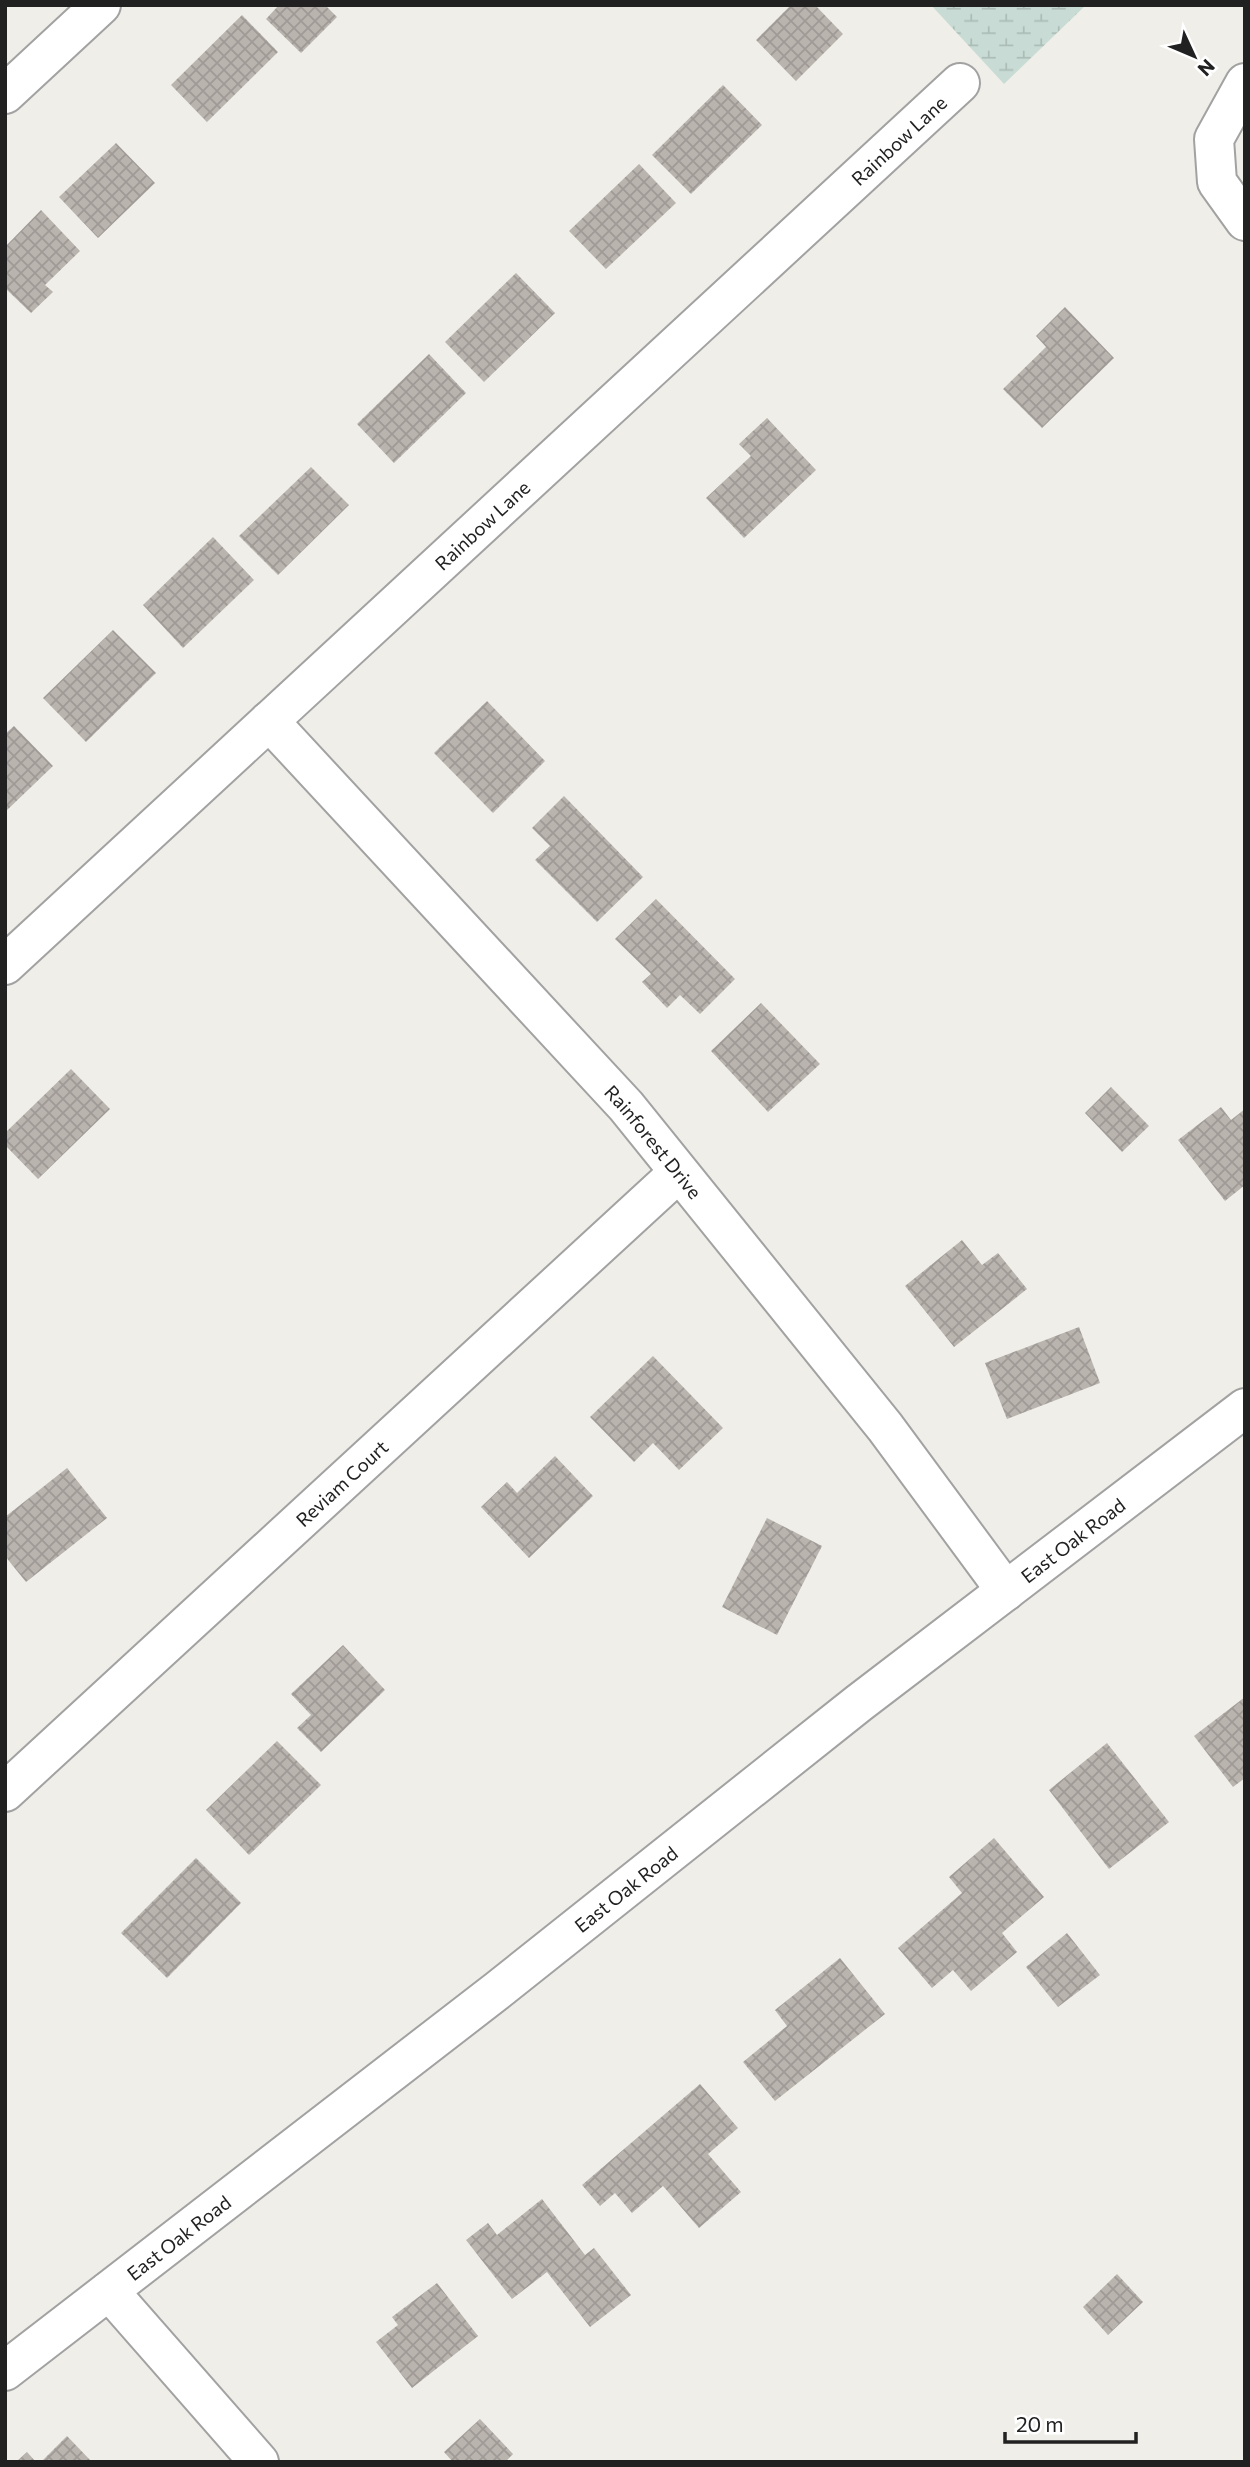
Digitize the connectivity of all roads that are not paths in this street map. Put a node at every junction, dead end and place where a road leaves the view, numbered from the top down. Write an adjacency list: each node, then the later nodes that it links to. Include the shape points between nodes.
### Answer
1 (101, 5): 4 (street)
2 (960, 83): 6 (street, Rainbow Lane)
3 (1245, 83): 5 (street, via 1214,139 1217,182)
4 (5, 94)
5 (1245, 221)
6 (269, 721): 7 (street, Rainbow Lane); 8 (street, Rainforest Drive, via 626,1106)
7 (5, 965)
8 (678, 1173): 10 (street, Rainforest Drive, via 885,1427); 11 (street, Reviam Court)
9 (1245, 1408): 10 (street, East Oak Road)
10 (1006, 1591): 12 (street, East Oak Road)
11 (5, 1792)
12 (109, 2291): 13 (street, East Oak Road); 14 (street)
13 (5, 2371)
14 (259, 2462)

